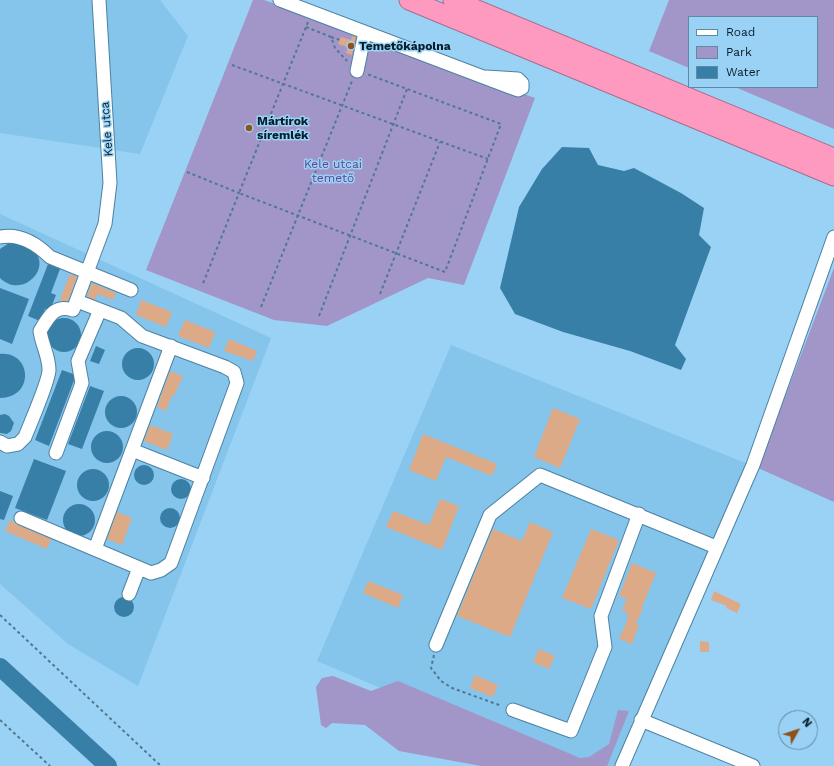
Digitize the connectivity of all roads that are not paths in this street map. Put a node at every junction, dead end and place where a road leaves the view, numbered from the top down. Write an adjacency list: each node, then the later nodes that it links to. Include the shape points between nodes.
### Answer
1 (99, 0): 11 (street, Kele utca, via 110,183 104,224)
2 (280, 0): 5 (street)
3 (409, 0): 8 (highway)
4 (454, 0): 8 (highway)
5 (365, 32): 6 (street); 7 (street)
6 (357, 70)
7 (486, 77)
8 (832, 169)
9 (0, 237): 11 (street, via 11,235 24,238 50,257)
10 (834, 237): 22 (street, via 754,465)
11 (87, 272): 12 (street); 13 (street, Kele utca)
12 (131, 290)
13 (77, 301): 14 (street); 16 (street, via 73,310 64,308 55,311 40,331 48,355 49,372 25,438 18,444 7,446)
14 (100, 310): 15 (street, via 121,318 142,336); 18 (street, via 78,361 82,383)
15 (172, 346): 17 (street); 19 (street, via 225,366 234,372 237,383)
16 (0, 442)
17 (132, 450): 19 (street); 23 (street)
18 (56, 453)
19 (202, 478): 24 (street, via 171,563 151,573)
20 (639, 514): 22 (street); 26 (street, via 540,475 490,514); 27 (street, via 601,616 604,647 571,731)
21 (21, 518): 23 (street)
22 (716, 547): 28 (street)
23 (95, 549): 24 (street)
24 (140, 568): 25 (street)
25 (129, 594)
26 (436, 645)
27 (513, 710)
28 (641, 720): 29 (street); 30 (street)
29 (622, 766)
30 (753, 766)

